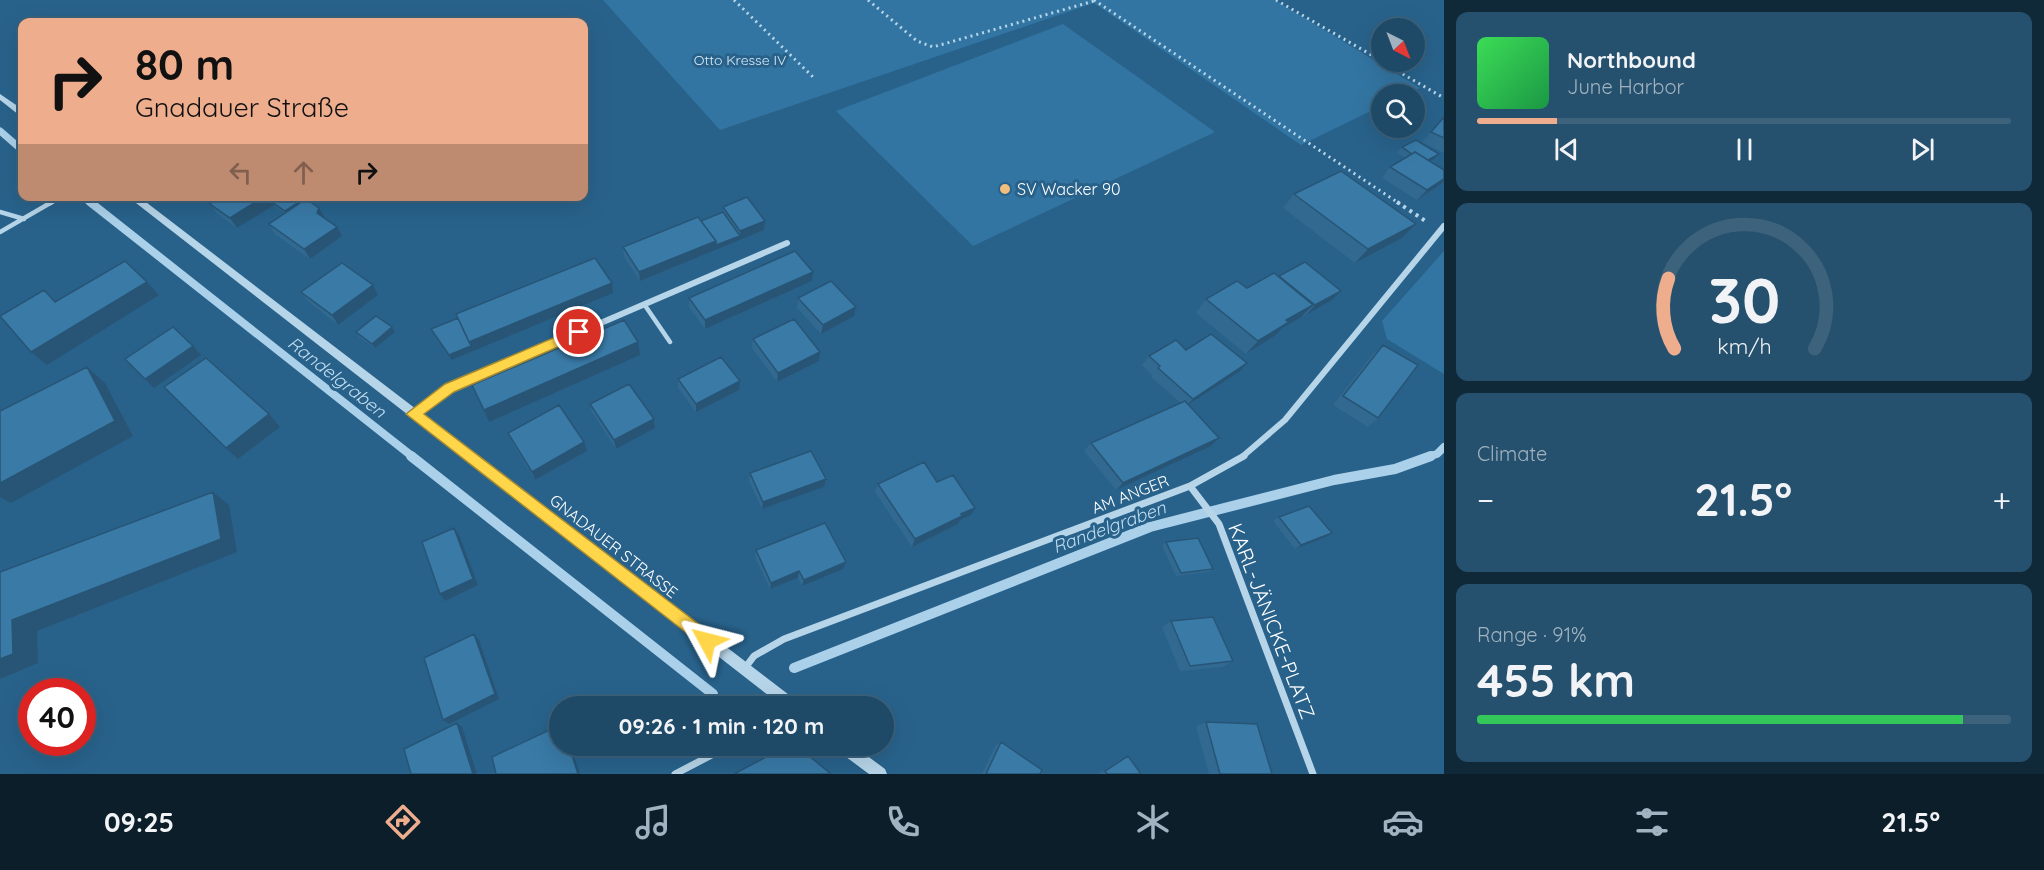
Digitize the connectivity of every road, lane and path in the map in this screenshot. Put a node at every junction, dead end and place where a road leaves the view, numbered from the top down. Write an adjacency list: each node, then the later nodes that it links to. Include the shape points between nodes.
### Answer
1 (734, 0): 7 (path)
2 (868, 0): 3 (path, via 917,40 933,47)
3 (1094, 0): 15 (path)
4 (1276, 0): 5 (path)
5 (1371, 56)
6 (1399, 72): 9 (path)
7 (813, 77)
8 (0, 96): 10 (street)
9 (1444, 98)
10 (18, 110)
11 (55, 201): 14 (lane)
12 (137, 201): 20 (street, GNADAUER STRASSE)
13 (0, 212): 14 (lane)
14 (24, 219): 16 (lane)
15 (1442, 228): 21 (street, AM ANGER, via 1261,445 1231,467)
16 (0, 232)
17 (787, 243): 18 (street)
18 (644, 304): 19 (lane); 20 (street, via 449,388)
19 (670, 342)
20 (413, 414): 22 (street, GNADAUER STRASSE)
21 (1190, 486): 22 (street, AM ANGER, via 784,639 754,656); 30 (street, KARL-JÄNICKE-PLATZ, via 1219,524)
22 (744, 669): 23 (street, GNADAUER STRASSE)
23 (775, 693): 24 (street); 25 (street, GNADAUER STRASSE)
24 (773, 696)
25 (779, 696)
26 (710, 756): 28 (street)
27 (856, 756): 29 (street)
28 (675, 774)
29 (880, 774)
30 (1313, 774)

